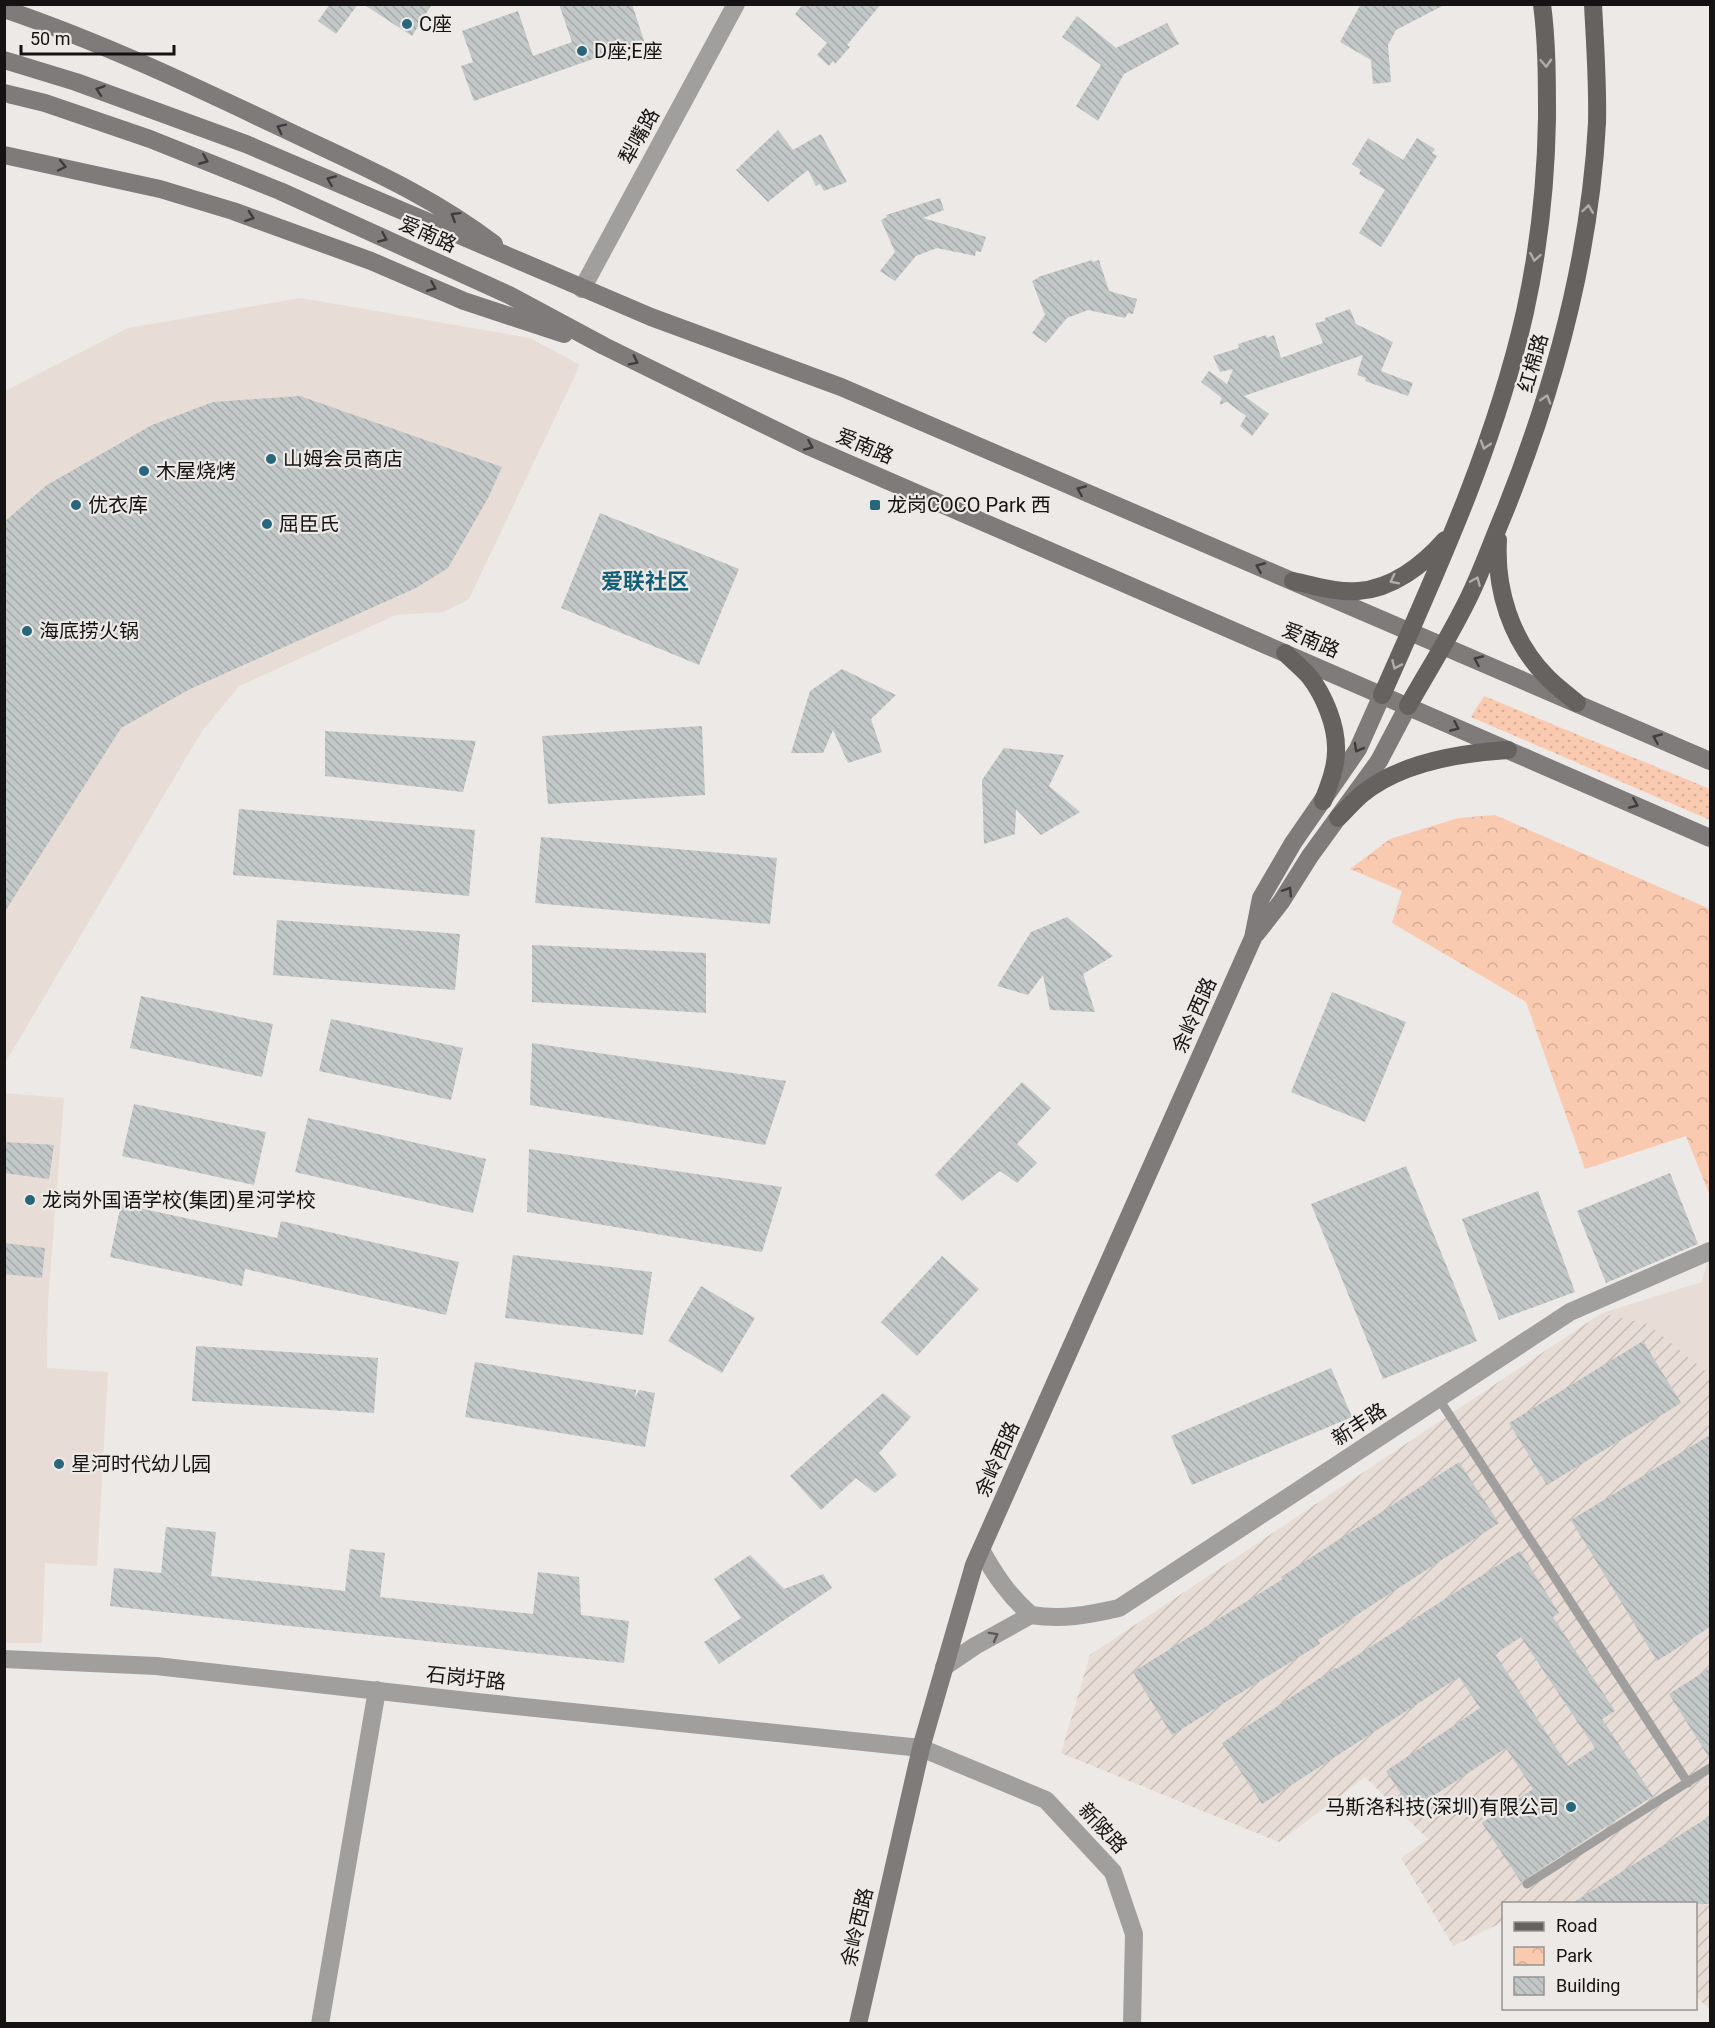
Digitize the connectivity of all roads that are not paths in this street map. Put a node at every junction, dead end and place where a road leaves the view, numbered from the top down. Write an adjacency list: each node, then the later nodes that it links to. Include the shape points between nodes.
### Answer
1 (736, 4): 9 (street, 犁嘴路)
2 (1542, 4): 12 (main road, 红棉路, one-way to 12, via 1547,88 1541,223 1525,312 1502,394)
3 (1593, 4): 11 (main road, 红棉路, one-way to 3, via 1545,402 1581,263 1597,122)
4 (4, 9): 8 (main road, one-way to 4, via 463,220 387,178 215,96)
5 (4, 60): 8 (main road, 爱南路, one-way to 5, via 246,144)
6 (4, 93): 10 (main road, 爱南路, one-way to 10, via 150,139 280,191 476,280)
7 (4, 155): 10 (main road, one-way to 10, via 160,189 233,211 490,311)
8 (519, 263): 9 (main road, 爱南路)
9 (582, 289): 13 (main road, 爱南路, one-way to 9, via 841,387)
10 (604, 346): 16 (main road, 爱南路, one-way to 16, via 808,446)
11 (1498, 526): 15 (main road, 红棉路, one-way to 11, via 1470,595); 18 (main road, via 1496,563 1511,625 1545,676)
12 (1454, 530): 13 (main road, one-way to 13, via 1431,555 1387,585 1358,591); 14 (main road, 红棉路)
13 (1293, 581): 14 (main road, 爱南路)
14 (1410, 631): 15 (main road, 爱南路); 17 (main road, 红棉路, one-way to 17)
15 (1442, 645): 18 (main road, 爱南路, one-way to 15); 19 (main road, 红棉路)
16 (1285, 653): 17 (main road, 爱南路); 22 (main road, via 1308,676 1332,722 1336,749 1333,775)
17 (1382, 695): 19 (main road, 爱南路); 22 (main road, 余岭西路, one-way to 22, via 1359,749)
18 (1577, 703): 21 (main road, 爱南路, one-way to 18)
19 (1408, 706): 20 (main road, 爱南路, one-way to 20); 23 (main road, 余岭西路, via 1378,761)
20 (1508, 750): 23 (main road, via 1473,752 1417,766 1362,794); 24 (main road, 爱南路, one-way to 24)
21 (1710, 761)
22 (1323, 801): 25 (main road, 余岭西路, via 1261,898)
23 (1338, 818): 25 (main road, 余岭西路, one-way to 23)
24 (1710, 838)
25 (1253, 938): 28 (main road, 余岭西路)
26 (1710, 1251): 27 (street, 新丰路, via 1570,1312)
27 (1439, 1399): 29 (street, 新丰路, via 1119,1608 1082,1616); 35 (lane)
28 (981, 1550): 29 (street, via 1012,1598); 31 (main road, 余岭西路)
29 (1031, 1615): 31 (street, one-way to 29)
30 (4, 1659): 32 (street, 石岗圩路, via 156,1666)
31 (944, 1667): 33 (main road, 余岭西路)
32 (377, 1690): 33 (street, 石岗圩路); 37 (street)
33 (921, 1748): 38 (main road, 余岭西路); 39 (street, 新陂路, via 1046,1800 1113,1872 1134,1934)
34 (1710, 1768): 35 (lane)
35 (1688, 1783): 36 (lane)
36 (1527, 1884)
37 (320, 2024)
38 (858, 2024)
39 (1132, 2024)

